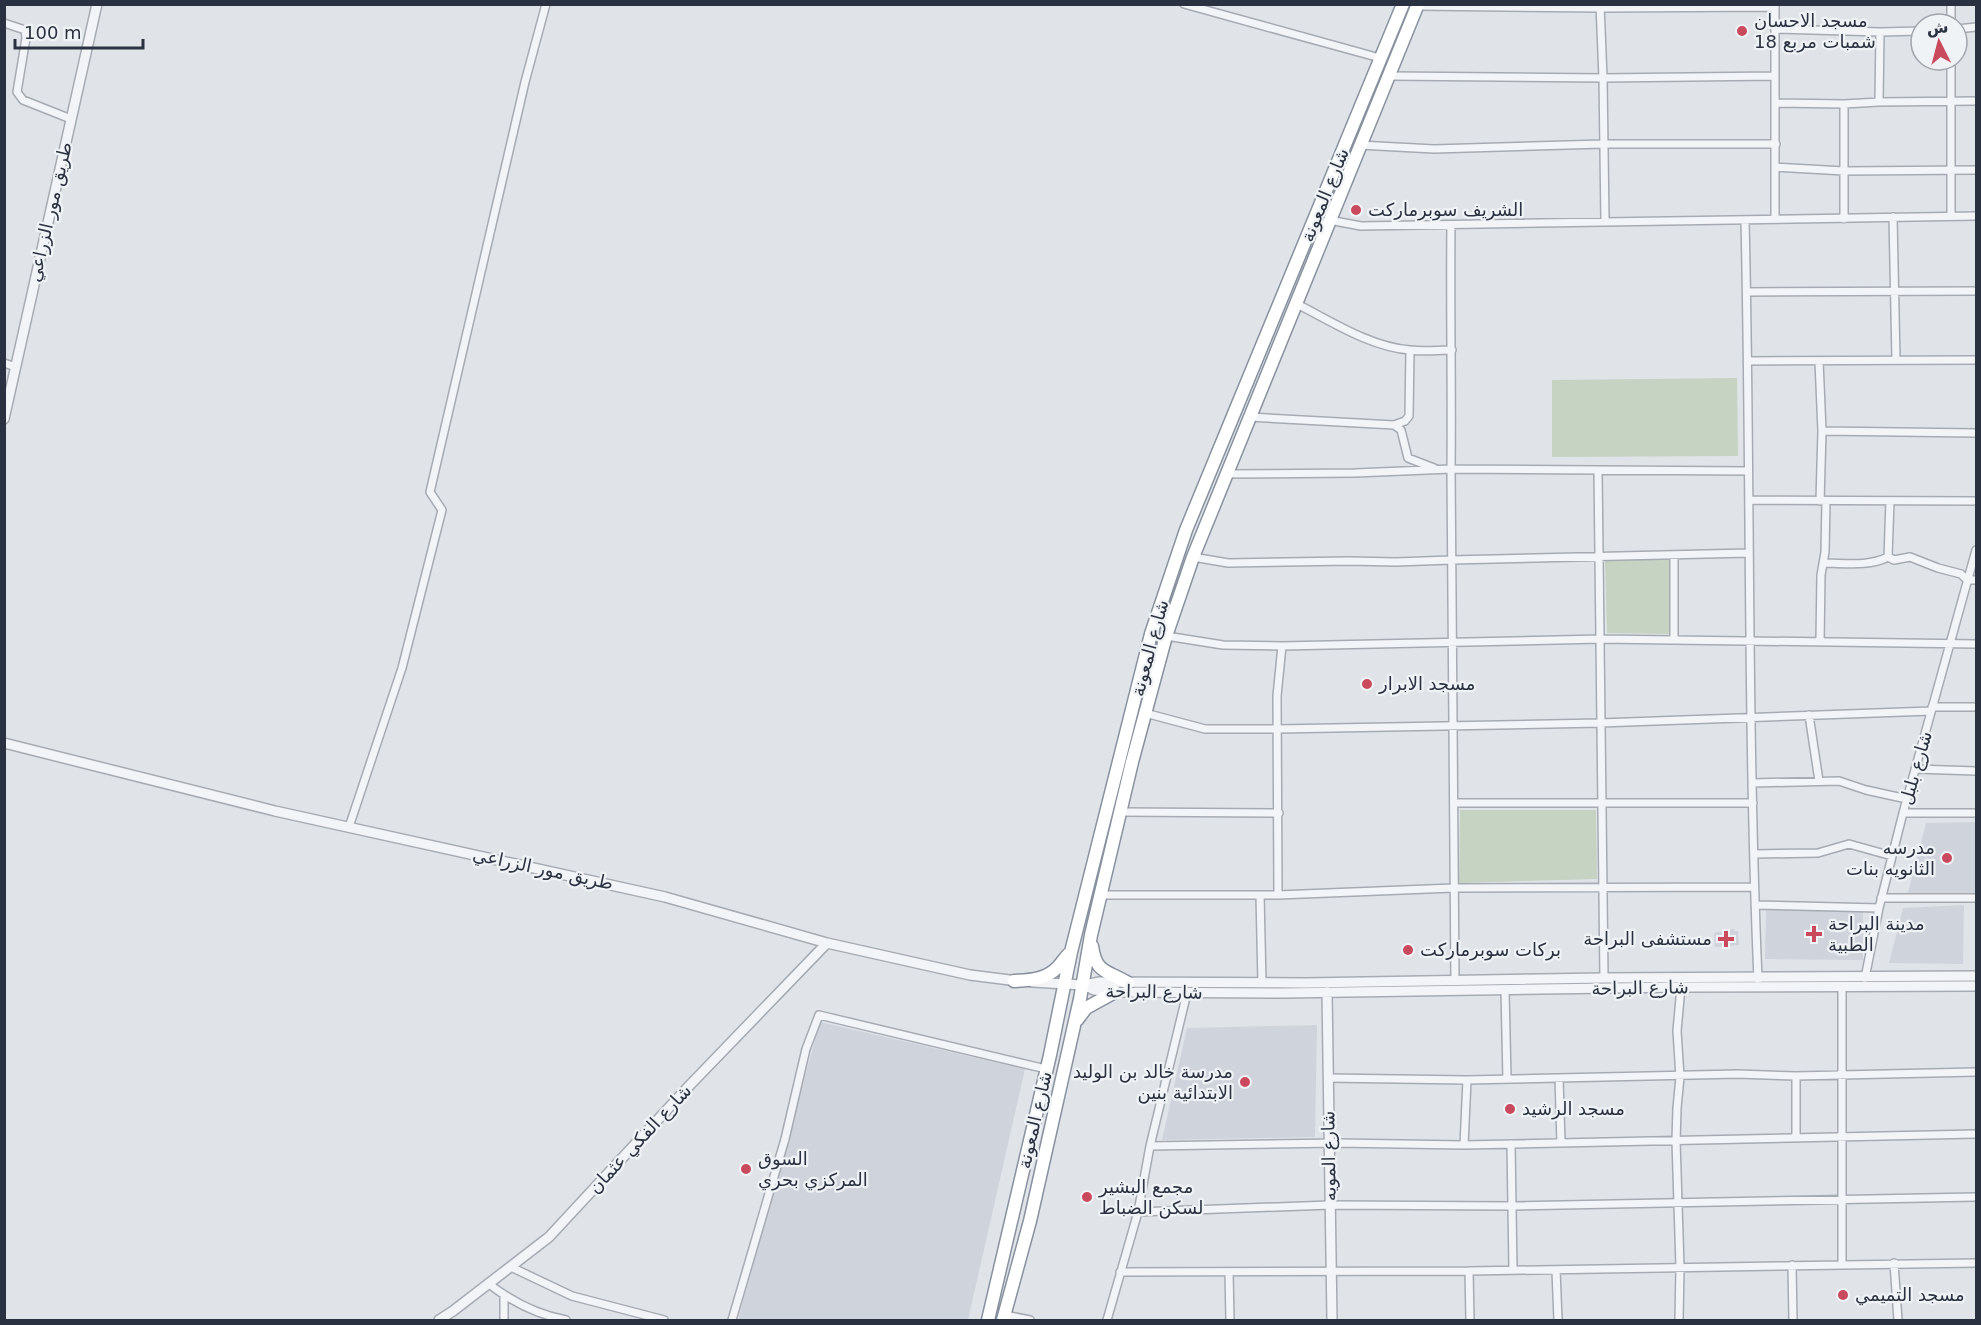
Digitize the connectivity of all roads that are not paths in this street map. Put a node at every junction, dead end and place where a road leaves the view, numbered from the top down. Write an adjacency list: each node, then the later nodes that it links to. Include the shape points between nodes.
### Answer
1 (97, 4): 22 (street, طريق مور الزراعي)
2 (546, 4): 105 (street, via 429,492 442,510 402,668)
3 (1184, 4): 12 (street)
4 (1403, 4): 12 (highway, شارع المعونة)
5 (1417, 5): 6 (street); 14 (highway, شارع المعونة)
6 (1600, 6): 7 (street); 16 (street)
7 (1775, 6): 9 (street)
8 (4, 23): 22 (street, via 25,30 17,92 23,100)
9 (1775, 29): 11 (street); 15 (street)
10 (1909, 31): 11 (street)
11 (1880, 32): 19 (street)
12 (1380, 58): 120 (highway, شارع المعونة, via 1190,521 1163,596)
13 (1951, 72): 17 (street)
14 (1388, 76): 16 (street); 25 (highway, شارع المعونة)
15 (1775, 76): 16 (street); 20 (street)
16 (1603, 78): 23 (street)
17 (1951, 101): 18 (street); 19 (street); 27 (street)
18 (1977, 101)
19 (1879, 102): 21 (street)
20 (1776, 103): 21 (street); 24 (street)
21 (1844, 104): 29 (street)
22 (71, 119): 50 (street, طريق مور الزراعي)
23 (1603, 144): 24 (street); 25 (street); 37 (street)
24 (1776, 144): 26 (street)
25 (1359, 146): 35 (highway, شارع المعونة)
26 (1775, 167): 29 (street); 33 (street)
27 (1952, 170): 28 (street); 29 (street); 30 (street)
28 (1977, 170)
29 (1844, 171): 34 (street)
30 (1951, 216): 31 (street); 32 (street)
31 (1977, 216)
32 (1893, 217): 34 (street); 41 (street)
33 (1775, 219): 34 (street); 36 (street)
34 (1844, 219)
35 (1329, 220): 38 (street, via 1361,226); 42 (highway, شارع المعونة)
36 (1745, 220): 37 (street); 40 (street)
37 (1605, 221): 38 (street)
38 (1451, 225): 44 (street)
39 (1977, 291): 41 (street)
40 (1747, 292): 41 (street); 47 (street)
41 (1893, 292): 45 (street)
42 (1295, 303): 43 (street, via 1360,336); 51 (highway, شارع المعونة)
43 (1410, 350): 44 (street); 53 (street, via 1409,416)
44 (1452, 350): 57 (street)
45 (1896, 360): 46 (street); 48 (street)
46 (1977, 360)
47 (1748, 361): 48 (street); 59 (street)
48 (1819, 361): 54 (street)
49 (4, 363): 50 (street)
50 (16, 367): 52 (street, طريق مور الزراعي)
51 (1249, 417): 53 (street); 60 (highway, شارع المعونة)
52 (4, 419)
53 (1394, 425): 56 (street, via 1401,430 1408,458)
54 (1822, 431): 55 (street); 62 (street)
55 (1977, 433)
56 (1436, 469): 57 (street); 60 (street)
57 (1451, 469): 58 (street); 71 (street)
58 (1598, 470): 59 (street); 67 (street)
59 (1748, 471): 61 (street)
60 (1226, 474): 69 (highway, شارع المعونة)
61 (1749, 500): 62 (street); 66 (street)
62 (1823, 501): 63 (street); 72 (street)
63 (1890, 501): 64 (street); 70 (street)
64 (1977, 501)
65 (1977, 550): 73 (street, شارع بلبل)
66 (1749, 553): 68 (street); 78 (street)
67 (1599, 556): 68 (street); 71 (street); 76 (street)
68 (1674, 556): 77 (street)
69 (1192, 557): 71 (street, via 1228,563); 75 (highway, شارع المعونة)
70 (1888, 558): 72 (street, via 1863,564); 73 (street, via 1911,557 1961,574)
71 (1451, 560): 79 (street)
72 (1823, 563): 80 (street)
73 (1967, 580): 74 (street); 81 (street, شارع بلبل)
74 (1977, 580)
75 (1166, 636): 83 (street, via 1223,645); 86 (highway, شارع المعونة)
76 (1601, 639): 77 (street); 79 (street); 89 (street)
77 (1674, 639): 78 (street)
78 (1751, 640): 80 (street); 88 (street)
79 (1453, 641): 83 (street); 90 (street)
80 (1820, 641): 81 (street)
81 (1949, 644): 82 (street); 85 (street, شارع بلبل)
82 (1977, 644)
83 (1282, 646): 91 (street)
84 (1977, 707): 85 (street)
85 (1932, 709): 87 (street); 93 (street, شارع بلبل)
86 (1144, 713): 91 (street, via 1205,729); 101 (highway, شارع المعونة)
87 (1809, 715): 88 (street); 95 (street)
88 (1752, 716): 89 (street); 96 (street)
89 (1600, 723): 90 (street); 100 (street)
90 (1454, 726): 91 (street); 98 (street)
91 (1278, 729): 102 (street)
92 (4, 743): 105 (street, طريق مور الزراعي)
93 (1915, 769): 94 (street); 97 (street, شارع بلبل)
94 (1977, 771)
95 (1819, 780): 96 (street); 97 (street, via 1839,781)
96 (1753, 783): 99 (street)
97 (1907, 799): 103 (street, شارع بلبل)
98 (1455, 803): 100 (street); 110 (street)
99 (1754, 803): 100 (street); 106 (street)
100 (1601, 804): 108 (street)
101 (1121, 812): 102 (street); 111 (highway, شارع المعونة)
102 (1279, 813): 113 (street)
103 (1903, 813): 104 (street); 107 (street, شارع بلبل)
104 (1977, 813)
105 (349, 827): 119 (street, طريق مور الزراعي, via 665,897)
106 (1754, 854): 107 (street, via 1810,854 1849,844); 109 (street)
107 (1892, 856): 114 (street, شارع بلبل)
108 (1602, 887): 109 (street); 110 (street); 123 (street)
109 (1754, 887): 116 (street)
110 (1453, 888): 113 (street); 126 (street)
111 (1101, 895): 112 (street); 118 (highway, شارع المعونة)
112 (1260, 895): 113 (street); 128 (street)
113 (1278, 895)
114 (1881, 898): 115 (street); 117 (street, شارع بلبل)
115 (1977, 898)
116 (1755, 905): 117 (street); 124 (street)
117 (1879, 908): 122 (street, شارع بلبل)
118 (1091, 935): 127 (highway, via 1096,963); 130 (highway, شارع المعونة)
119 (826, 942): 125 (street, طريق مور الزراعي, via 970,975); 168 (street, شارع الفكي عثمان, via 549,1238)
120 (1071, 952): 125 (highway, via 1048,975); 129 (highway, شارع المعونة)
121 (1977, 976): 122 (street, شارع البراحة)
122 (1865, 977): 124 (street, شارع البراحة); 134 (street, شارع بلبل)
123 (1604, 978): 124 (street, شارع البراحة); 126 (street, شارع البراحة)
124 (1758, 979)
125 (1014, 981): 129 (street, طريق مور الزراعي)
126 (1455, 981): 128 (street, شارع البراحة)
127 (1128, 983): 128 (street, شارع البراحة); 130 (street, شارع البراحة)
128 (1262, 983)
129 (1064, 984): 130 (street, طريق مور الزراعي); 140 (highway, شارع المعونة)
130 (1083, 985): 136 (street, شارع البراحة); 139 (highway, شارع المعونة)
131 (1977, 986): 134 (street, شارع البراحة)
132 (1681, 987): 133 (street, شارع البراحة); 135 (street, شارع البراحة); 144 (street, via 1677,1031)
133 (1842, 987): 134 (street, شارع البراحة); 142 (street)
134 (1864, 987)
135 (1505, 990): 137 (street, شارع البراحة); 147 (street)
136 (1116, 992): 138 (street, شارع البراحة); 139 (highway, via 1086,1008)
137 (1327, 992): 138 (street, شارع البراحة); 145 (street, شارع المويه)
138 (1187, 993): 157 (street)
139 (1073, 1026): 178 (highway, شارع المعونة)
140 (1046, 1070): 183 (street, via 819,1015); 184 (highway, شارع المعونة)
141 (1977, 1072): 142 (street)
142 (1843, 1075): 143 (street); 150 (street)
143 (1796, 1076): 144 (street); 151 (street)
144 (1680, 1077): 146 (street); 152 (street)
145 (1328, 1078): 148 (street); 153 (street, شارع المويه)
146 (1558, 1078): 147 (street); 154 (street)
147 (1507, 1079): 148 (street)
148 (1467, 1080): 156 (street)
149 (1977, 1134): 150 (street)
150 (1841, 1137): 151 (street); 159 (street)
151 (1796, 1138): 152 (street)
152 (1676, 1141): 154 (street); 160 (street)
153 (1329, 1143): 156 (street); 157 (street); 161 (street, شارع المويه)
154 (1561, 1143): 155 (street)
155 (1511, 1144): 156 (street); 162 (street)
156 (1464, 1145)
157 (1150, 1146): 163 (street)
158 (1977, 1197): 159 (street)
159 (1842, 1199): 160 (street); 167 (street)
160 (1679, 1203): 162 (street); 169 (street)
161 (1330, 1205): 162 (street); 163 (street); 172 (street, شارع المويه)
162 (1511, 1206): 171 (street)
163 (1138, 1212): 174 (street)
164 (1894, 1263): 165 (street); 167 (street); 193 (street)
165 (1977, 1263)
166 (1792, 1264): 167 (street); 169 (street); 192 (street)
167 (1842, 1264)
168 (511, 1267): 176 (street, شارع الفكي عثمان); 182 (street, via 572,1296)
169 (1680, 1267): 170 (street); 191 (street)
170 (1556, 1269): 171 (street); 190 (street)
171 (1513, 1270): 173 (street)
172 (1331, 1271): 173 (street); 175 (street); 188 (street, شارع المويه)
173 (1469, 1271): 189 (street)
174 (1120, 1272): 175 (street); 186 (street)
175 (1229, 1273): 187 (street)
176 (489, 1284): 177 (street); 179 (street, شارع الفكي عثمان)
177 (504, 1295): 180 (street); 181 (street)
178 (1004, 1318): 185 (street)
179 (439, 1320)
180 (504, 1320)
181 (562, 1320)
182 (664, 1320)
183 (732, 1320)
184 (988, 1320)
185 (1030, 1320)
186 (1107, 1320)
187 (1230, 1320)
188 (1332, 1320)
189 (1470, 1320)
190 (1558, 1320)
191 (1679, 1320)
192 (1793, 1320)
193 (1898, 1320)

